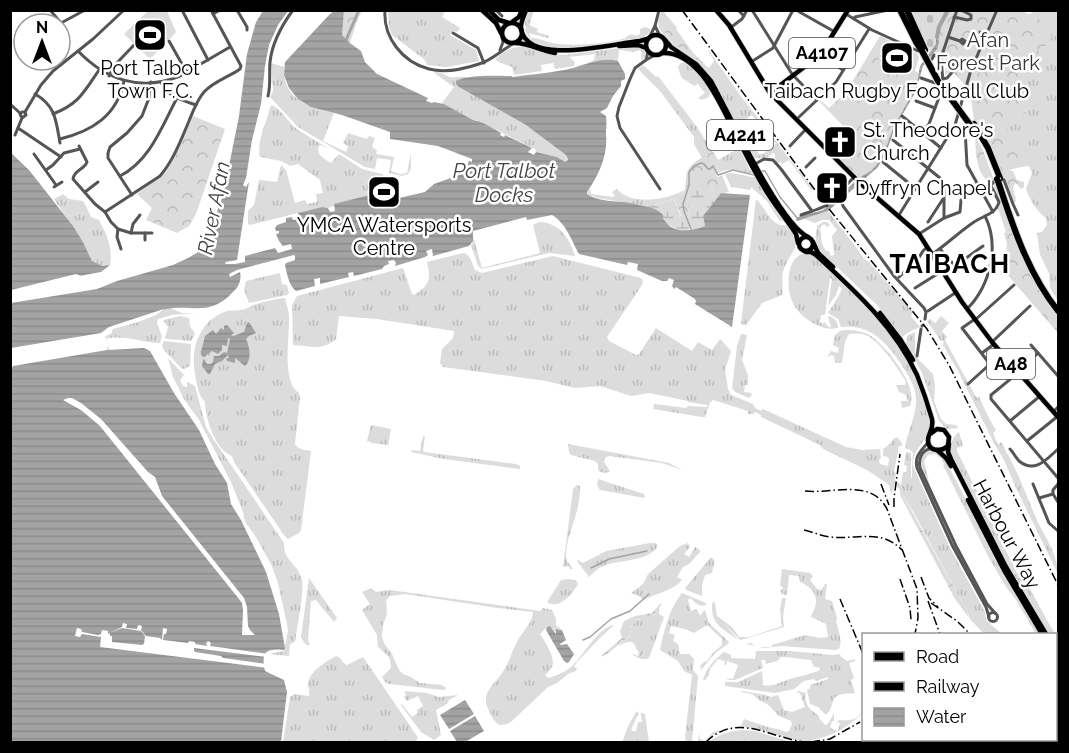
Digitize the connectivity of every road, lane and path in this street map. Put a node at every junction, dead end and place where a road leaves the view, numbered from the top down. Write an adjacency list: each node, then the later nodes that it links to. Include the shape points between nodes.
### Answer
1 (124, 10): 50 (street)
2 (182, 10): 56 (street)
3 (220, 10): 21 (street)
4 (237, 10): 29 (street)
5 (293, 10): 73 (street, via 273,50)
6 (385, 10): 60 (street, via 390,39 417,64 442,70)
7 (482, 10): 36 (main road)
8 (489, 10): 27 (main road)
9 (496, 10): 23 (street)
10 (524, 10): 27 (main road); 32 (main road)
11 (659, 10): 28 (street)
12 (716, 10): 30 (main road, A48)
13 (738, 10): 24 (street)
14 (747, 10): 24 (street)
15 (752, 10): 46 (street)
16 (794, 10): 33 (street); 46 (street)
17 (888, 10): 26 (street)
18 (905, 10): 49 (highway, via 912,35); 49 (highway, via 922,38)
19 (959, 10): 25 (street); 25 (street, via 970,15 970,19)
20 (997, 10): 37 (street)
21 (212, 12): 47 (street)
22 (847, 12): 26 (street); 33 (main road, A4107)
23 (502, 16)
24 (744, 16): 30 (street)
25 (954, 17): 39 (street)
26 (854, 19): 31 (street)
27 (509, 23): 32 (main road); 36 (main road)
28 (655, 26): 38 (street); 40 (street)
29 (248, 28)
30 (730, 28): 59 (main road, A48)
31 (869, 29): 49 (street); 62 (street)
32 (521, 30): 38 (main road, via 533,44 559,51); 44 (main road)
33 (835, 32): 53 (main road, A4107)
34 (980, 32): 37 (street)
35 (453, 33): 60 (street, via 478,48)
36 (502, 35): 44 (main road, via 507,42); 54 (street, via 502,46)
37 (986, 35): 84 (street)
38 (649, 37): 40 (main road, via 656,34); 48 (main road, via 645,43)
39 (948, 37): 43 (street); 58 (street)
40 (663, 38): 51 (main road, via 666,46); 96 (main road, A4241, via 711,81)
41 (793, 39): 53 (street)
42 (169, 41): 63 (street)
43 (960, 41)
44 (515, 43): 48 (main road, via 560,54 634,45); 54 (street)
45 (134, 45): 64 (street)
46 (774, 46): 59 (street); 65 (street)
47 (230, 47): 56 (street); 78 (street, via 241,68 210,87)
48 (647, 50): 52 (main road); 57 (street)
49 (922, 50): 103 (highway, bridge, via 988,148)
50 (78, 51): 61 (street); 72 (street, via 53,71)
51 (662, 53): 52 (main road); 132 (main road, A4241, via 682,58 705,79)
52 (655, 55): 57 (street)
53 (820, 56): 62 (street); 65 (main road, A4107)
54 (492, 58): 60 (street)
55 (932, 59): 58 (street, via 934,55)
56 (208, 60): 63 (street)
57 (646, 60): 107 (street, via 631,76 617,120)
58 (941, 60): 70 (street); 70 (street, via 956,68)
59 (751, 62): 71 (main road, A48)
60 (484, 63)
61 (99, 70): 64 (street); 81 (street, via 74,104)
62 (843, 70): 75 (street)
63 (187, 73): 68 (street)
64 (109, 76): 67 (street)
65 (793, 76): 71 (main road, A4107); 75 (street)
66 (921, 78): 70 (street)
67 (124, 81): 69 (street); 81 (street, via 123,90 107,116 83,131 60,141)
68 (161, 81): 69 (street); 74 (street)
69 (151, 82): 100 (street, via 142,116 108,153)
70 (942, 82): 79 (street)
71 (770, 93): 85 (main road, A48)
72 (35, 94): 80 (street); 81 (street, via 49,104)
73 (268, 96)
74 (177, 98): 78 (street); 100 (street, via 150,150)
75 (817, 100): 83 (street)
76 (916, 101): 79 (street)
77 (10, 104): 80 (street)
78 (196, 105): 110 (street, via 166,169)
79 (935, 108): 86 (street)
80 (23, 113): 92 (street, via 15,131)
81 (53, 114)
82 (902, 116): 86 (street)
83 (799, 117)
84 (953, 128): 89 (street); 116 (street, via 965,129 967,165)
85 (806, 129): 88 (street); 102 (main road, A48)
86 (922, 133): 89 (street)
87 (893, 140): 98 (street)
88 (790, 146)
89 (940, 148): 98 (street)
90 (774, 154): 93 (street)
91 (36, 155): 99 (street)
92 (62, 157): 99 (street); 109 (street, via 80,148 87,162 73,179)
93 (771, 159): 96 (street); 114 (street)
94 (815, 159): 97 (street)
95 (883, 162): 108 (street)
96 (755, 164): 129 (main road, A4241, via 791,222)
97 (806, 167)
98 (928, 169): 108 (street); 112 (street, via 939,177)
99 (46, 170): 104 (street, via 55,186)
100 (120, 176): 110 (street)
101 (834, 177): 106 (street)
102 (857, 180): 111 (street, via 842,188); 118 (main road, A48)
103 (999, 180): 144 (highway, via 1032,264); 148 (highway, via 1029,266)
104 (62, 182)
105 (98, 184): 109 (street)
106 (822, 188)
107 (660, 189)
108 (916, 189): 118 (street)
109 (85, 192): 115 (street)
110 (132, 195): 115 (street)
111 (840, 196): 114 (street, via 835,195 825,206); 147 (street, via 848,214 894,276)
112 (944, 198): 122 (street); 123 (street)
113 (962, 200): 122 (street, via 960,212)
114 (812, 211): 117 (street)
115 (105, 212): 124 (street)
116 (993, 212): 119 (street, via 999,202 991,184 1000,179 1005,182); 121 (street)
117 (801, 215)
118 (899, 215): 128 (main road, A48)
119 (1018, 215)
120 (138, 216): 125 (street)
121 (985, 216): 136 (street); 146 (street, via 992,238 989,268 982,290)
122 (944, 218): 123 (street)
123 (930, 224): 128 (street)
124 (118, 229): 125 (street); 134 (street)
125 (131, 233): 126 (street)
126 (145, 233): 127 (street); 130 (street)
127 (152, 233)
128 (919, 234): 135 (main road, A48)
129 (808, 237): 131 (main road, A4241); 132 (main road)
130 (145, 240)
131 (813, 242): 137 (main road); 164 (main road, A4241, via 818,253 874,305 900,339)
132 (798, 243): 137 (main road, A4241)
133 (983, 246): 136 (street, via 955,266)
134 (122, 247)
135 (927, 247): 138 (main road, A48); 140 (street)
136 (940, 249): 138 (street)
137 (806, 252): 165 (main road, A4241, via 816,255 892,332 921,385 933,423)
138 (931, 255): 139 (main road, A48)
139 (942, 271): 142 (street); 143 (main road, A48)
140 (899, 277)
141 (1014, 285): 150 (street)
142 (915, 288)
143 (955, 292): 146 (main road, A48); 147 (street)
144 (1059, 305)
145 (1030, 306): 152 (street)
146 (967, 309): 150 (main road, A48)
147 (926, 311): 149 (street)
148 (1059, 311)
149 (926, 319)
150 (975, 319): 152 (main road, A48); 154 (street, via 962,328)
151 (922, 327): 156 (street)
152 (992, 343): 154 (street); 157 (main road, A48)
153 (1031, 345): 155 (street)
154 (982, 353): 159 (street, via 989,365)
155 (1038, 353): 157 (street); 158 (street)
156 (917, 356)
157 (1018, 372): 160 (main road, A48); 163 (street, via 990,397)
158 (1059, 376)
159 (968, 384)
160 (1040, 396): 162 (main road, A48); 163 (street)
161 (1059, 407): 162 (street)
162 (1057, 415): 167 (street)
163 (1010, 421): 167 (street)
164 (944, 430): 165 (main road); 168 (main road, A4241)
165 (930, 434): 166 (main road, A4241)
166 (928, 440): 170 (main road, A4241); 181 (street, via 917,456 917,468)
167 (1027, 441): 172 (street)
168 (949, 444): 170 (main road, via 944,449); 182 (main road, Harbour Way / A4241, via 949,455)
169 (1010, 448): 172 (street, via 1019,461 1035,466)
170 (935, 449): 180 (street, via 922,455 920,468 956,546); 183 (main road, Harbour Way / A4241, via 949,462 1004,570)
171 (1059, 449): 172 (street)
172 (1044, 461): 173 (street)
173 (1059, 478)
174 (1059, 484): 176 (street)
175 (1033, 486): 177 (street)
176 (1053, 494): 177 (street); 178 (street)
177 (1039, 498): 179 (street)
178 (1059, 502)
179 (1056, 531)
180 (994, 613): 181 (street); 181 (street, via 996,621)
181 (989, 617)
182 (1043, 633)
183 (1043, 633)
184 (1057, 657): 185 (main road)
185 (1059, 664)

